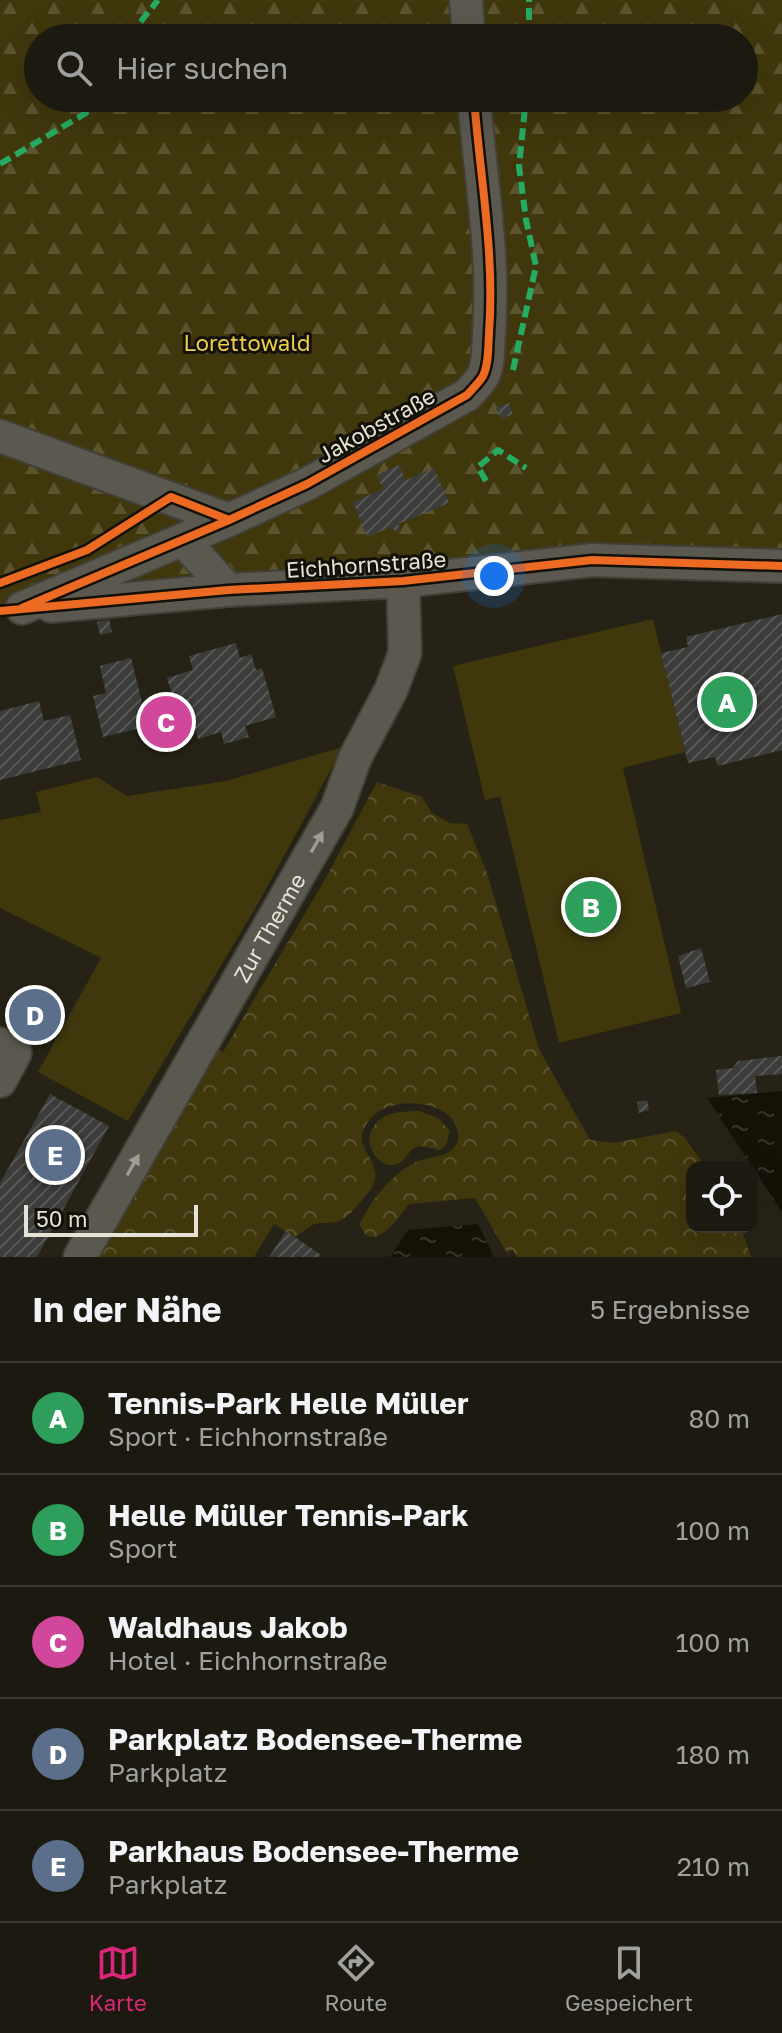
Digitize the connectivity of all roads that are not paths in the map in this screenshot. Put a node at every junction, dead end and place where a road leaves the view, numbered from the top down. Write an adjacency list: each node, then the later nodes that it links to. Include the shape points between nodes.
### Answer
1 (466, 0): 2 (street)
2 (468, 24)
3 (476, 112): 5 (street, Jakobstraße, via 491,247 484,374 467,395 422,422)
4 (0, 436): 5 (street)
5 (229, 520): 6 (street, Jakobstraße)
6 (183, 540): 9 (street); 10 (street, Jakobstraße)
7 (782, 566): 8 (street, Eichhornstraße, via 592,560)
8 (403, 581): 9 (street, Eichhornstraße); 13 (street, Zur Therme, one-way to 8, via 337,808 405,653)
9 (228, 590): 10 (street, Eichhornstraße)
10 (11, 609)
11 (0, 1044): 12 (street, via 15,1053)
12 (0, 1081)
13 (80, 1257)

